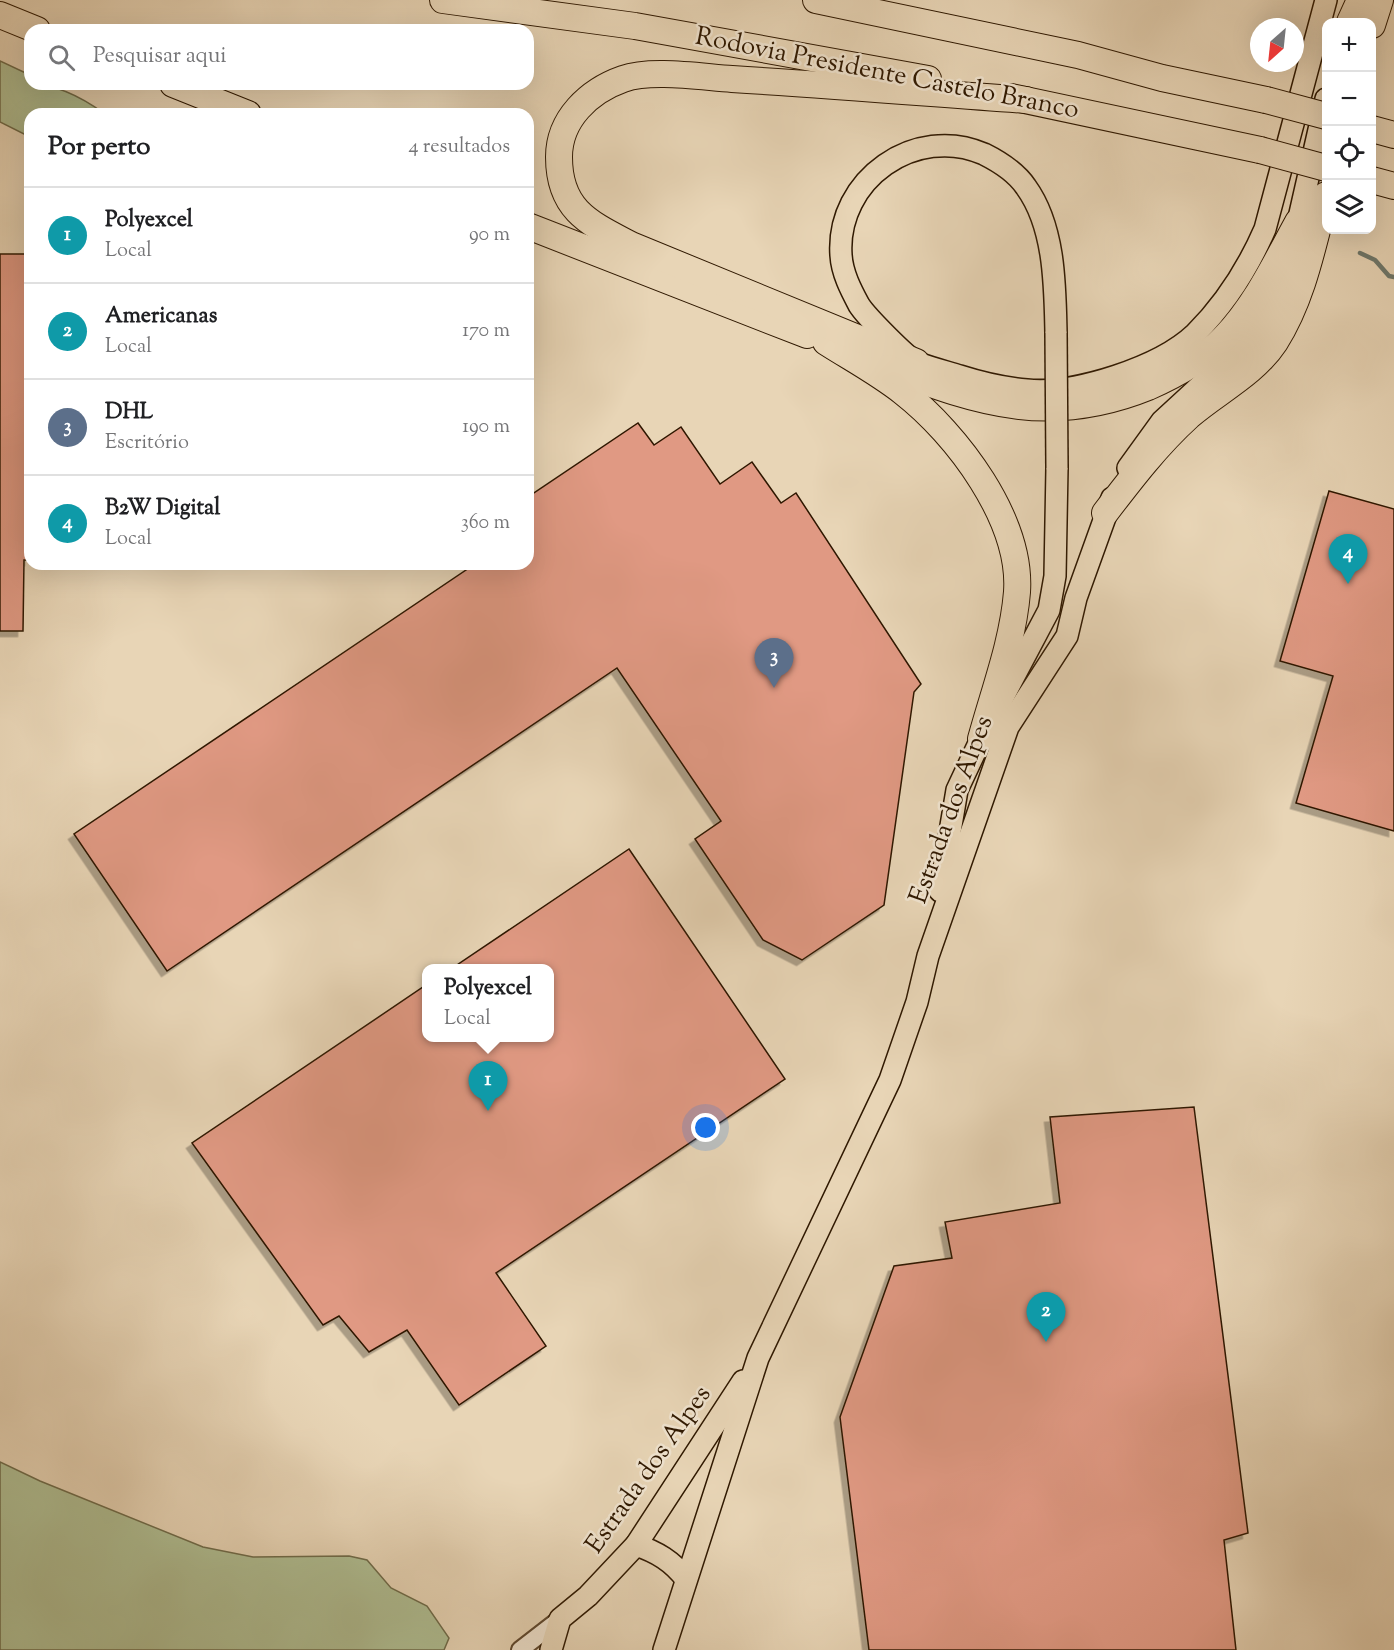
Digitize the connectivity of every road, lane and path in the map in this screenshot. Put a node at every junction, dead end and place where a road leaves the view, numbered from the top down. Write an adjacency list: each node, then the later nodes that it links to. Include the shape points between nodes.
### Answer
1 (443, 0): 13 (highway, Rodovia Presidente Castelo Branco, via 760,47)
2 (816, 0): 15 (highway, bridge, via 1078,55)
3 (1326, 0): 24 (main road, via 1265,229 1251,262 1227,298 1193,335 1147,365 1112,378 1030,390 985,384)
4 (1348, 0): 8 (main road)
5 (1360, 0): 9 (highway)
6 (1380, 0): 10 (highway)
7 (0, 15): 11 (highway)
8 (1344, 18)
9 (1352, 18)
10 (1374, 18)
11 (24, 25)
12 (188, 90): 14 (highway)
13 (1026, 100): 17 (highway, Rodovia Presidente Castelo Branco, bridge); 24 (highway, via 653,75 625,78 590,95 565,130 559,145 562,190 578,212 602,229 631,245)
14 (233, 108)
15 (1322, 115)
16 (1322, 117): 21 (main road, Estrada dos Alpes)
17 (1322, 167)
18 (1376, 181): 19 (highway)
19 (1394, 186)
20 (1322, 210): 25 (highway, via 1307,268 1275,342 1253,368 1190,416 1150,454)
21 (1298, 222): 23 (highway, via 1254,300 1223,339 1196,361 1126,396 1077,408 1015,406 963,396); 25 (main road, Estrada dos Alpes, via 1276,297 1257,329 1162,421 1121,479)
22 (534, 228): 23 (highway)
23 (826, 342): 26 (highway, via 925,411 970,463 1006,531 1017,591 1009,638)
24 (916, 362): 26 (main road, bridge, via 865,315 849,286 841,255 843,228 853,200 866,180 885,164 916,148 967,147 1011,171 1036,206 1050,250 1056,333 1055,576 1049,610)
25 (1105, 513): 27 (main road, Estrada dos Alpes, via 1067,636 1008,727)
26 (981, 739): 27 (main road, via 957,790)
27 (928, 957): 28 (main road, Estrada dos Alpes, via 890,1080)
28 (758, 1358): 29 (main road, Estrada dos Alpes); 30 (main road, Estrada dos Alpes)
29 (636, 1545): 30 (main road, via 675,1564); 31 (main road, Estrada dos Alpes, via 588,1596)
30 (686, 1579): 32 (main road, Estrada dos Alpes)
31 (560, 1619): 33 (street, Estrada dos Alpes); 34 (main road)
32 (672, 1623): 35 (street); 36 (main road, Estrada dos Alpes)
33 (520, 1650)
34 (551, 1650)
35 (654, 1650)
36 (664, 1650)

